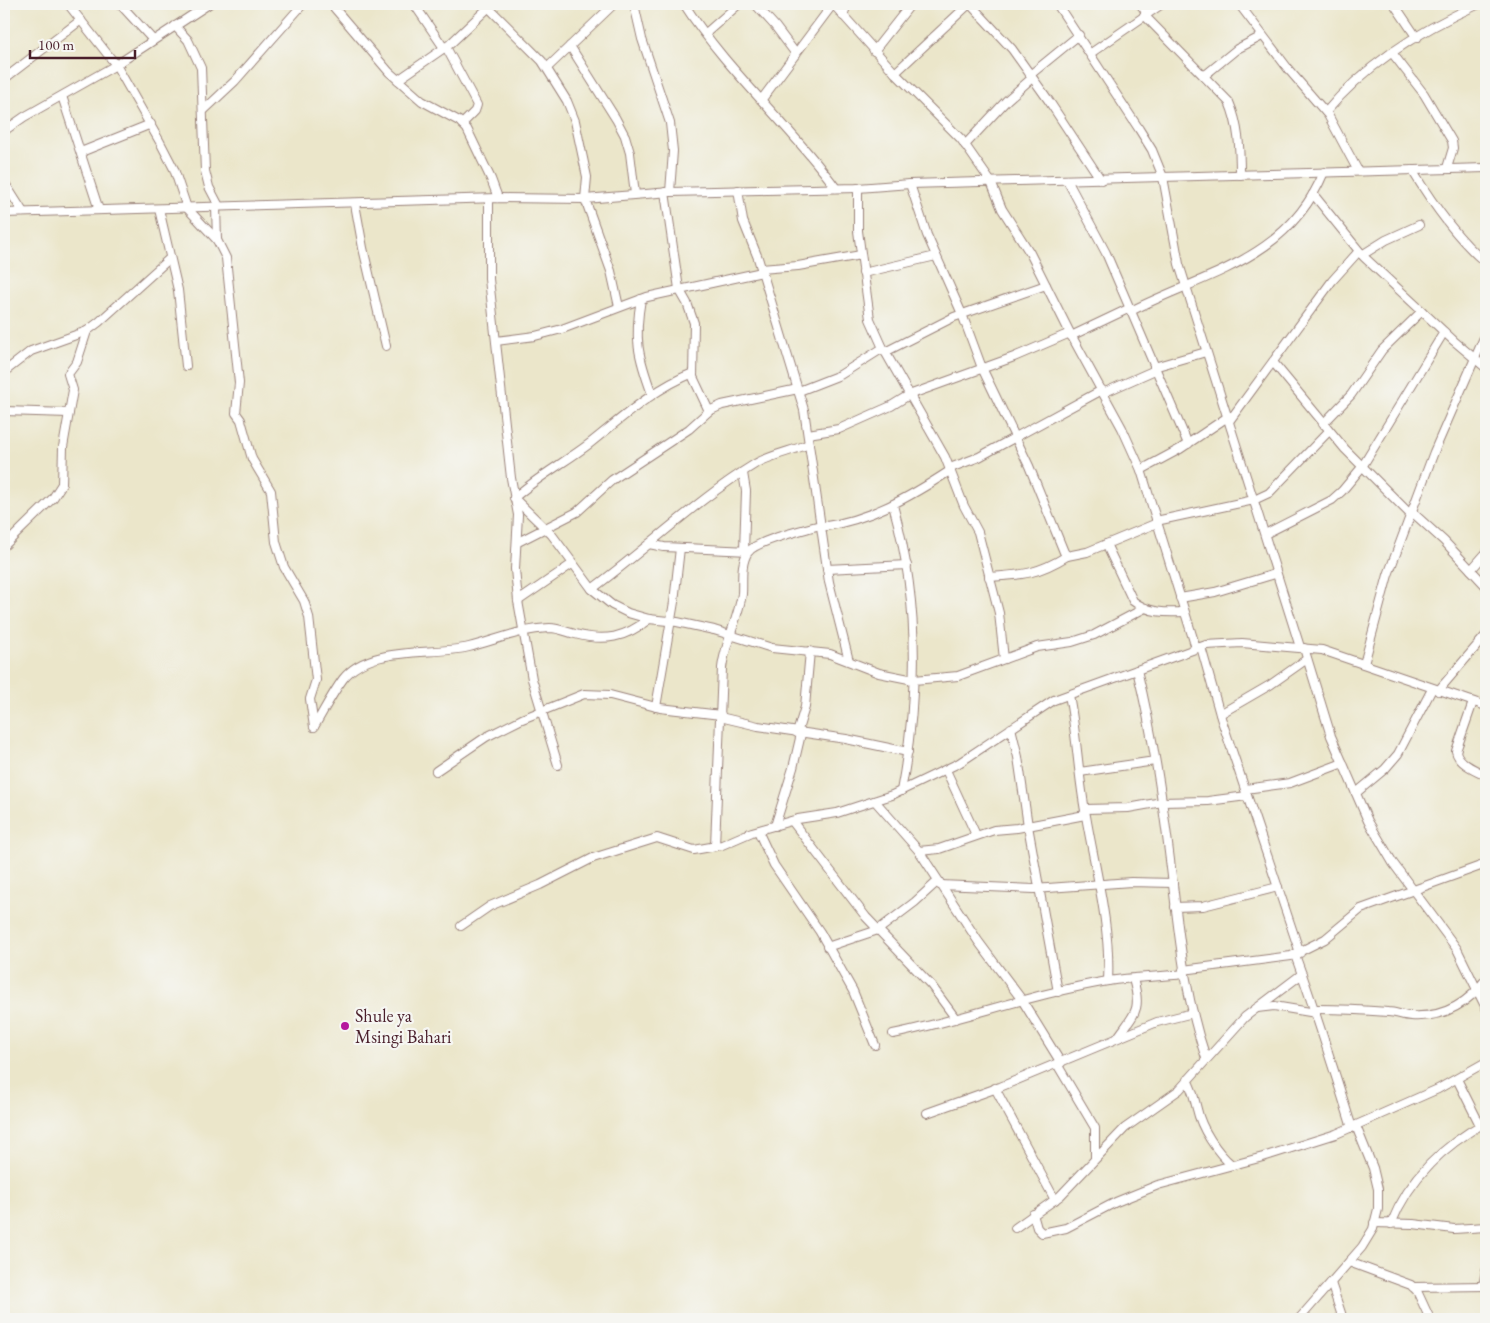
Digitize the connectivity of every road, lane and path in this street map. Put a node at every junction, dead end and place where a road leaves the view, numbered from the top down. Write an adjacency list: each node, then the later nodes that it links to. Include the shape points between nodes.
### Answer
1 (68, 4): 25 (street)
2 (120, 4): 31 (street)
3 (209, 4): 26 (street)
4 (304, 4): 47 (street, via 235,81)
5 (331, 4): 44 (street, via 373,56)
6 (414, 4): 33 (street)
7 (614, 4): 32 (street)
8 (634, 4): 69 (street, via 642,39 670,122 673,151)
9 (684, 4): 27 (street)
10 (739, 4): 27 (street)
11 (755, 4): 36 (street)
12 (833, 4): 24 (street); 36 (street)
13 (847, 4): 24 (street)
14 (911, 4): 34 (street)
15 (969, 4): 40 (street); 41 (street, via 1012,49)
16 (1057, 4): 28 (street)
17 (1140, 4): 23 (street)
18 (1162, 4): 23 (street)
19 (1239, 4): 29 (street)
20 (1394, 4): 30 (street)
21 (1479, 4): 30 (street)
22 (487, 6): 33 (street); 39 (street)
23 (1146, 14): 35 (street); 42 (street)
24 (843, 16): 34 (street)
25 (81, 20): 38 (street); 43 (street)
26 (175, 26): 31 (street); 47 (street, via 192,46 201,68)
27 (706, 33): 46 (street)
28 (1078, 35): 35 (street); 41 (street)
29 (1262, 36): 42 (street, via 1238,49); 48 (street)
30 (1417, 38): 37 (street)
31 (153, 40): 38 (street)
32 (570, 46): 39 (street); 70 (street, via 625,136)
33 (445, 48): 44 (street); 50 (street, via 477,105 476,111)
34 (874, 51): 40 (street)
35 (1091, 53): 60 (street, via 1152,150)
36 (796, 54): 46 (street, via 773,80)
37 (1393, 54): 48 (street, via 1345,90); 54 (street, via 1424,94 1452,141 1454,148)
38 (116, 66): 45 (street); 49 (street)
39 (547, 68): 73 (street, via 575,121 587,177)
40 (894, 73): 52 (street)
41 (1031, 76): 52 (street); 62 (street)
42 (1204, 76): 59 (street, via 1229,102 1235,115)
43 (4, 79)
44 (398, 80): 50 (street, via 422,101)
45 (62, 96): 51 (street); 53 (street)
46 (762, 99): 66 (street)
47 (203, 111): 76 (street, via 205,171)
48 (1326, 112): 57 (street)
49 (151, 124): 53 (street); 77 (street, via 174,169)
50 (462, 124): 72 (street, via 473,139)
51 (4, 131)
52 (966, 145): 64 (street)
53 (81, 152): 79 (street)
54 (1447, 168): 55 (street); 56 (street)
55 (1486, 168)
56 (1412, 170): 57 (street); 88 (street, via 1462,241)
57 (1358, 171): 58 (street)
58 (1324, 172): 59 (street); 71 (street)
59 (1240, 175): 60 (street)
60 (1162, 177): 62 (street); 91 (street)
61 (1067, 180): 62 (street); 64 (street); 96 (street, via 1106,253)
62 (1101, 180)
63 (4, 182): 80 (street)
64 (991, 182): 65 (street); 92 (street, via 1002,209)
65 (910, 184): 67 (street); 86 (street)
66 (836, 188): 67 (street); 68 (street)
67 (858, 188): 85 (street)
68 (738, 190): 69 (street); 89 (street, via 743,220)
69 (668, 192): 70 (street); 93 (street)
70 (636, 194): 73 (street)
71 (1313, 194): 84 (street); 91 (street, via 1267,246 1243,261)
72 (498, 198): 73 (street); 74 (street)
73 (585, 198): 95 (street, via 611,271)
74 (489, 199): 75 (street); 103 (street, via 489,279)
75 (355, 204): 76 (street); 104 (street)
76 (218, 206): 77 (street); 83 (street)
77 (187, 208): 78 (street); 83 (street)
78 (159, 209): 79 (street); 87 (street)
79 (99, 210): 80 (street)
80 (23, 212): 81 (street)
81 (4, 213)
82 (1419, 225): 84 (street)
83 (217, 240): 163 (street, via 226,258 233,309 239,383 236,413 252,459 271,491 276,542 284,567 304,601 308,617 316,680 310,699 314,728 344,678 362,663 398,654 467,647)
84 (1361, 253): 97 (street); 108 (street, via 1332,281)
85 (861, 255): 89 (street); 90 (street)
86 (936, 256): 90 (street); 98 (street)
87 (169, 259): 99 (street); 109 (street, via 178,290)
88 (1486, 263)
89 (761, 270): 93 (street); 115 (street)
90 (863, 273): 105 (street, via 870,319)
91 (1186, 285): 96 (street); 106 (street)
92 (1046, 286): 98 (street); 102 (street)
93 (679, 289): 94 (street); 114 (street, via 694,323)
94 (641, 299): 95 (street); 117 (street, via 636,333)
95 (619, 307): 103 (street, via 562,329)
96 (1130, 310): 102 (street); 111 (street)
97 (1422, 311): 100 (street); 123 (street, via 1382,350 1351,395)
98 (962, 314): 105 (street); 110 (street)
99 (87, 331): 113 (street, via 31,351); 121 (street, via 77,362 68,374 73,390)
100 (1444, 332): 107 (street); 129 (street)
101 (1486, 333): 107 (street)
102 (1070, 334): 110 (street); 116 (street)
103 (496, 341): 133 (street)
104 (386, 346)
105 (884, 350): 115 (street, via 840,375); 118 (street)
106 (1206, 352): 111 (street); 122 (street)
107 (1475, 359): 112 (street); 136 (street, via 1434,452)
108 (1273, 362): 122 (street); 123 (street)
109 (186, 366)
110 (982, 368): 118 (street); 126 (street)
111 (1154, 368): 116 (street); 128 (street)
112 (1486, 368)
113 (4, 372)
114 (693, 373): 117 (street); 120 (street)
115 (798, 390): 120 (street, via 722,405); 125 (street)
116 (1103, 392): 126 (street); 131 (street)
117 (652, 394): 133 (street)
118 (909, 395): 125 (street, via 839,429); 130 (street)
119 (4, 411): 121 (street)
120 (709, 411): 139 (street, via 689,429 612,480 577,512)
121 (69, 413): 144 (street, via 63,447 62,484 58,492)
122 (1229, 418): 128 (street); 134 (street)
123 (1324, 424): 124 (street)
124 (1329, 431): 129 (street); 134 (street, via 1269,493)
125 (808, 434): 127 (street)
126 (1015, 437): 130 (street); 148 (street)
127 (809, 444): 132 (street, via 756,464); 138 (street)
128 (1188, 444): 131 (street)
129 (1362, 466): 136 (street); 140 (street, via 1332,500)
130 (951, 469): 135 (street); 154 (street, via 964,506 978,532)
131 (1141, 470): 137 (street)
132 (743, 473): 142 (street, via 711,492); 146 (street)
133 (514, 498): 139 (street); 141 (street)
134 (1254, 500): 137 (street); 140 (street)
135 (893, 505): 138 (street, via 854,520); 150 (street)
136 (1412, 513): 152 (street); 172 (street, via 1388,575)
137 (1157, 522): 143 (street); 157 (street)
138 (820, 526): 146 (street); 151 (street)
139 (545, 528): 141 (street); 149 (street)
140 (1265, 534): 153 (street)
141 (518, 542): 158 (street, via 515,569)
142 (649, 544): 145 (street); 156 (street)
143 (1106, 544): 148 (street); 159 (street, via 1133,601)
144 (4, 546)
145 (680, 548): 146 (street); 162 (street)
146 (747, 551): 164 (street, via 742,595)
147 (1486, 553): 152 (street)
148 (1067, 556): 154 (street, via 1021,576)
149 (572, 564): 156 (street); 158 (street)
150 (907, 565): 151 (street); 174 (street, via 913,622)
151 (828, 569): 171 (street)
152 (1471, 570): 155 (street)
153 (1275, 574): 157 (street, via 1215,592); 167 (street)
154 (989, 577): 169 (street)
155 (1486, 586)
156 (592, 589): 161 (street, via 612,605)
157 (1180, 598): 160 (street)
158 (518, 600): 163 (street)
159 (1145, 608): 160 (street); 169 (street, via 1094,635)
160 (1184, 612): 166 (street)
161 (649, 619): 162 (street); 163 (street, via 635,631 608,638 594,639 552,628)
162 (671, 622): 164 (street); 179 (street)
163 (523, 630): 180 (street)
164 (730, 634): 168 (street, via 772,648); 182 (street, via 723,659)
165 (1486, 635): 175 (street)
166 (1198, 647): 167 (street, via 1242,643); 173 (street); 181 (street)
167 (1302, 648): 170 (street); 172 (street, via 1322,650)
168 (810, 651): 171 (street); 184 (street)
169 (1004, 658): 174 (street, via 958,676)
170 (1307, 658): 181 (street, via 1270,685); 187 (street, via 1331,736)
171 (849, 661): 174 (street, via 879,673)
172 (1364, 664): 175 (street)
173 (1137, 670): 176 (street); 186 (street, via 1148,713)
174 (914, 680): 185 (street)
175 (1435, 690): 177 (street); 195 (street, via 1398,754)
176 (1068, 695): 183 (street, via 1054,700); 191 (street)
177 (1473, 702): 178 (street); 192 (street, via 1456,751 1462,762)
178 (1486, 706)
179 (656, 707): 180 (street, via 610,695 584,694); 182 (street)
180 (541, 711): 188 (street); 190 (street, via 486,737)
181 (1220, 714): 194 (street)
182 (720, 716): 184 (street); 204 (street)
183 (1011, 728): 189 (street); 201 (street)
184 (799, 733): 185 (street); 200 (street)
185 (908, 752): 193 (street)
186 (1154, 761): 191 (street); 197 (street)
187 (1343, 763): 194 (street, via 1290,783); 195 (street)
188 (558, 765)
189 (946, 770): 193 (street); 203 (street)
190 (436, 772)
191 (1080, 772): 198 (street)
192 (1486, 775)
193 (901, 791): 196 (street)
194 (1246, 792): 197 (street, via 1208,801); 210 (street)
195 (1356, 792): 212 (street, via 1378,838)
196 (875, 801): 199 (street, via 837,813); 205 (street)
197 (1162, 802): 198 (street); 208 (street)
198 (1085, 812): 201 (street); 209 (street)
199 (792, 821): 200 (street); 215 (street)
200 (775, 826): 202 (street)
201 (1028, 826): 203 (street); 211 (street)
202 (758, 831): 204 (street); 216 (street, via 774,864)
203 (976, 835): 205 (street, via 939,849)
204 (715, 846): 214 (street, via 694,850 656,838 593,858 490,906)
205 (919, 851): 207 (street)
206 (1486, 864): 212 (street)
207 (939, 883): 211 (street); 215 (street); 225 (street)
208 (1173, 883): 209 (street); 213 (street)
209 (1098, 884): 211 (street); 222 (street, via 1109,962)
210 (1278, 887): 213 (street, via 1203,906); 217 (street)
211 (1039, 888): 224 (street)
212 (1413, 889): 217 (street, via 1361,909 1326,939); 223 (street, via 1457,949)
213 (1175, 907): 218 (street)
214 (461, 926)
215 (878, 930): 216 (street); 230 (street, via 931,985)
216 (828, 946): 233 (street, via 853,991)
217 (1298, 954): 218 (street, via 1272,961); 219 (street)
218 (1183, 972): 220 (street); 229 (street)
219 (1302, 974): 226 (street); 228 (street)
220 (1133, 979): 222 (street); 232 (street, via 1137,992 1136,1011)
221 (1486, 979): 223 (street)
222 (1108, 981): 224 (street)
223 (1478, 991): 227 (street); 228 (street, via 1440,1015 1408,1016 1349,1008)
224 (1058, 992): 225 (street)
225 (1022, 1000): 230 (street); 236 (street)
226 (1257, 1008): 228 (street, via 1274,1006); 234 (street)
227 (1486, 1008)
228 (1315, 1011): 242 (street)
229 (1193, 1013): 232 (street, via 1156,1022); 234 (street)
230 (956, 1019): 231 (street)
231 (893, 1034)
232 (1118, 1037): 236 (street)
233 (874, 1045)
234 (1206, 1058): 238 (street)
235 (1486, 1062): 237 (street)
236 (1059, 1063): 239 (street); 243 (street, via 1095,1128)
237 (1457, 1079): 241 (street); 242 (street)
238 (1187, 1080): 243 (street, via 1166,1101 1125,1128); 244 (street, via 1204,1125)
239 (995, 1088): 240 (street); 245 (street)
240 (926, 1113)
241 (1483, 1123): 248 (street, via 1445,1150 1414,1181)
242 (1354, 1127): 244 (street); 247 (street, via 1373,1168 1378,1189)
243 (1094, 1158): 245 (street)
244 (1232, 1166): 246 (street, via 1138,1192 1066,1228 1042,1232 1037,1228)
245 (1055, 1200): 246 (street)
246 (1033, 1214): 250 (street)
247 (1374, 1224): 248 (street); 251 (street, via 1362,1247)
248 (1391, 1224): 249 (street, via 1454,1229)
249 (1486, 1227)
250 (1015, 1228)
251 (1349, 1262): 253 (street); 255 (street, via 1402,1280)
252 (1486, 1271): 254 (street)
253 (1331, 1283): 256 (street); 257 (street)
254 (1485, 1286): 255 (street)
255 (1413, 1287): 258 (street)
256 (1300, 1319)
257 (1342, 1319)
258 (1430, 1319)

